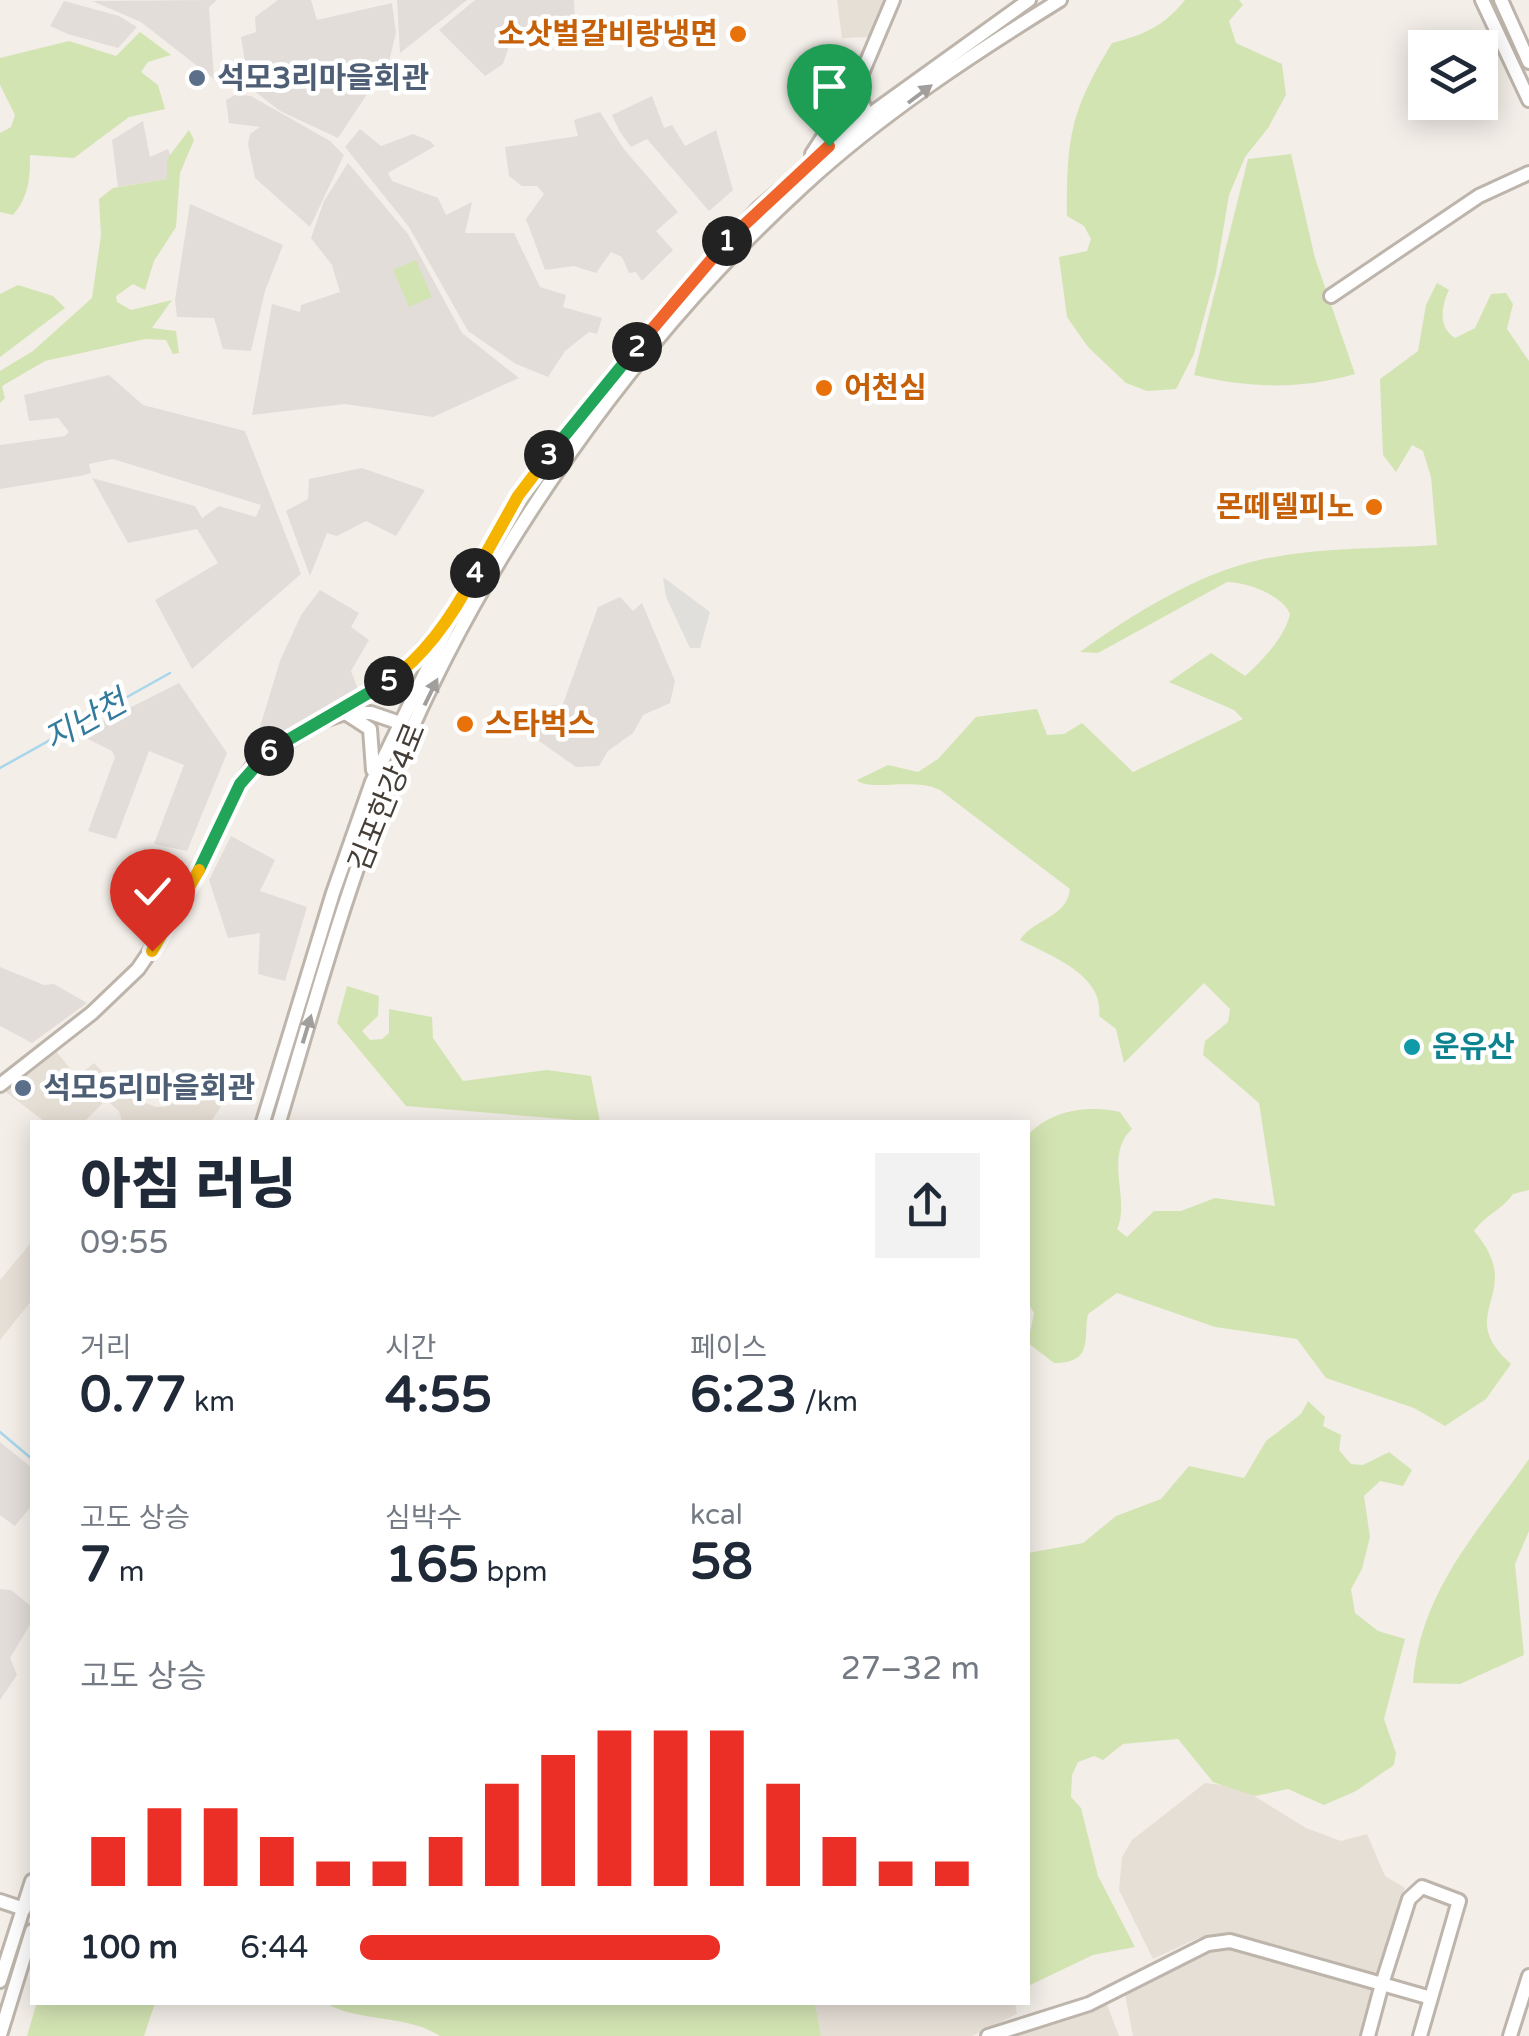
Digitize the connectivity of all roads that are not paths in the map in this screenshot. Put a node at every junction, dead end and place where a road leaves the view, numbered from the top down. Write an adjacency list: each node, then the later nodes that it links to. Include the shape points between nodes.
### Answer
1 (893, 0): 7 (street)
2 (1029, 0): 9 (street, 김포한강4로)
3 (1060, 0): 9 (street, 김포한강4로, one-way to 3)
4 (1482, 0): 8 (street)
5 (1501, 0): 6 (street)
6 (1529, 62)
7 (857, 85): 9 (street); 10 (street)
8 (1529, 100)
9 (869, 123): 10 (street, 김포한강4로); 20 (street, 김포한강4로, one-way to 9, via 398,760 528,514 702,292)
10 (798, 172): 13 (street, 김포한강4로, via 689,284 558,443 508,514)
11 (1529, 173): 12 (street, via 1479,196)
12 (1331, 296)
13 (454, 612): 15 (street, via 404,670); 16 (street, 김포한강4로)
14 (344, 713): 15 (street); 16 (street); 17 (street, via 370,729)
15 (321, 721): 18 (street, via 271,750 246,774 178,910 138,969)
16 (400, 722): 17 (street, 김포한강4로)
17 (372, 782): 19 (street, 김포한강4로)
18 (0, 1085)
19 (264, 1120)
20 (279, 1120)
21 (30, 1888): 23 (street)
22 (0, 1902): 23 (street)
23 (24, 1909): 26 (street)
24 (30, 1938): 29 (street)
25 (1529, 1976): 33 (street)
26 (0, 1981)
27 (1382, 1984): 28 (street); 28 (street, via 1409,1899 1422,1887 1458,1901); 30 (street, via 1230,1941 1208,1944 1088,2004); 31 (street)
28 (1431, 1998): 32 (street)
29 (0, 2035)
30 (988, 2036)
31 (1368, 2036)
32 (1420, 2036)
33 (1510, 2036)

